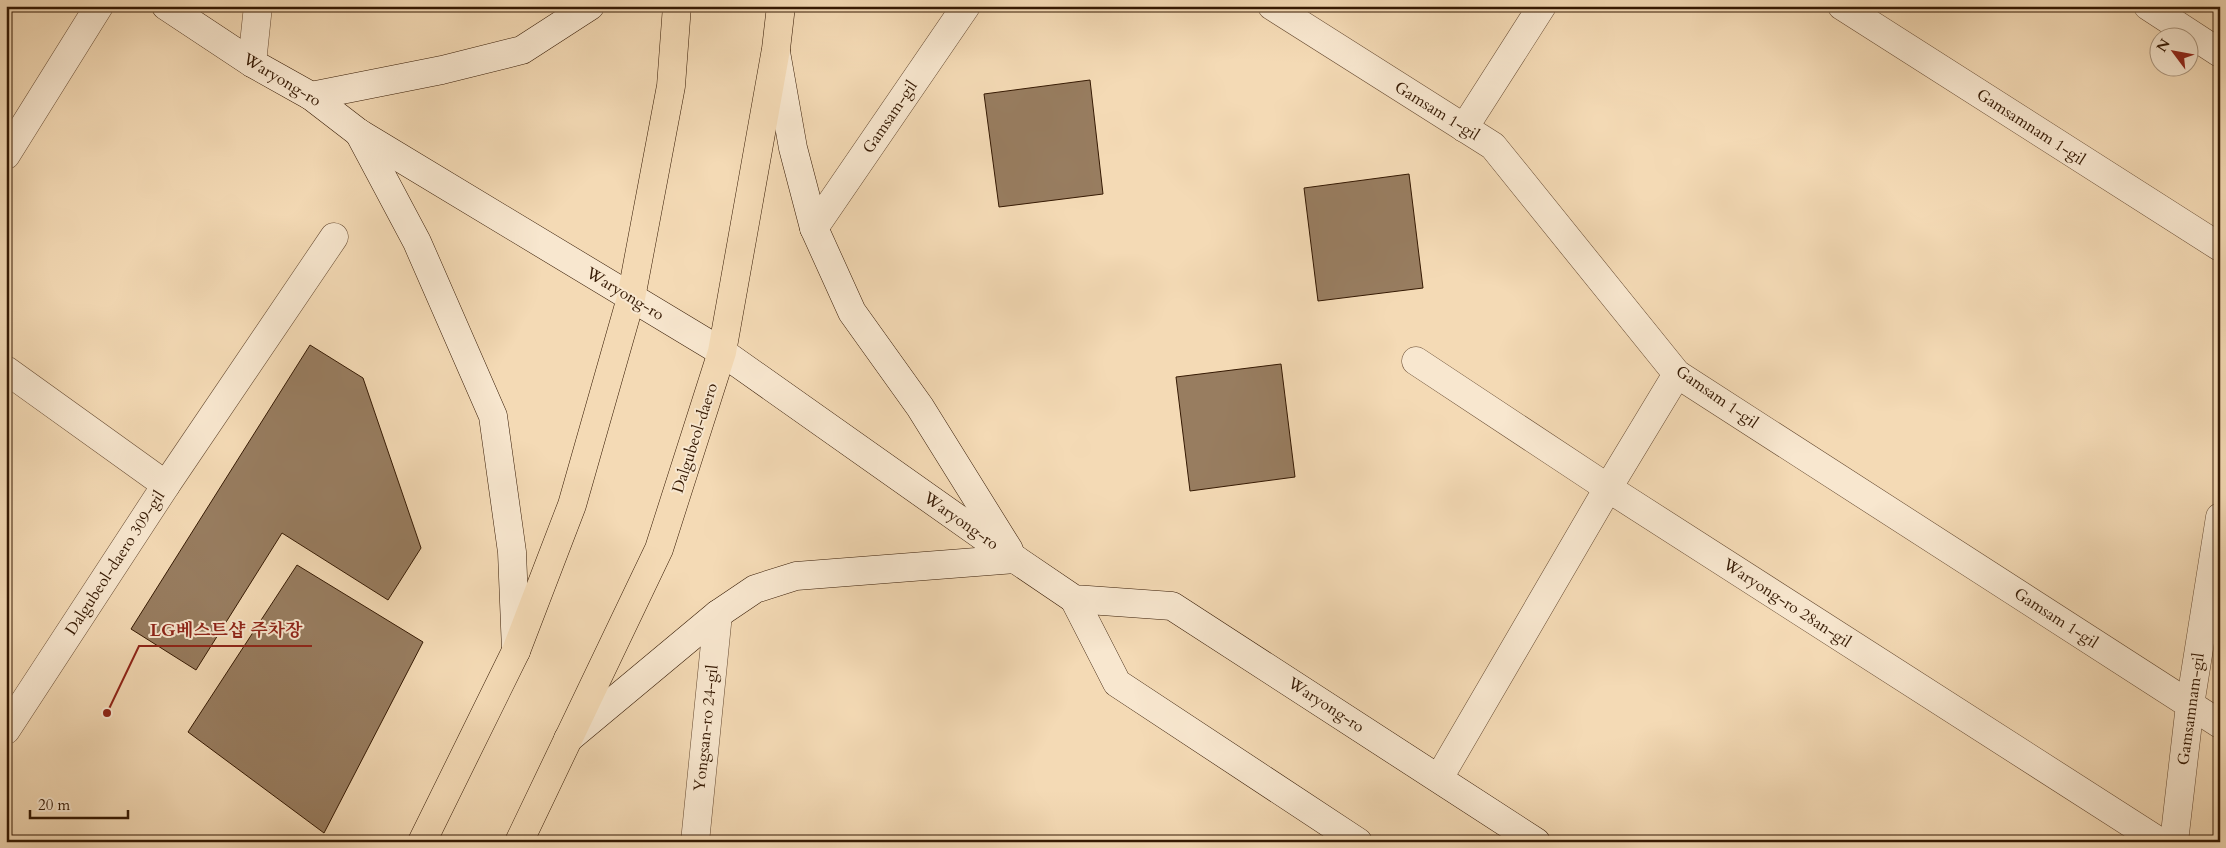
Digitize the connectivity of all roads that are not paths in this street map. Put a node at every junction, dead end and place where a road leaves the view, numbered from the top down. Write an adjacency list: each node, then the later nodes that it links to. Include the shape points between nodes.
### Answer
1 (99, 6): 18 (street)
2 (166, 6): 14 (street, Waryong-ro)
3 (258, 6): 14 (street)
4 (590, 6): 15 (street, via 522,50 442,70)
5 (677, 6): 22 (main road, via 671,86)
6 (781, 6): 12 (main road, Dalgubeol-daero)
7 (966, 6): 19 (street, Gamsam-gil)
8 (1272, 6): 16 (street, Gamsam 1-gil)
9 (1542, 6): 16 (street)
10 (1842, 6): 21 (street, Gamsamnam 1-gil)
11 (2148, 6): 13 (street)
12 (776, 49): 19 (street, via 792,148); 23 (main road, Dalgubeol-daero)
13 (2220, 53)
14 (252, 63): 15 (street, Waryong-ro)
15 (311, 96): 17 (street, Waryong-ro)
16 (1464, 128): 26 (street, Gamsam 1-gil, via 1493,146)
17 (359, 132): 22 (street, Waryong-ro); 33 (street, via 416,242 493,416 512,552)
18 (6, 155)
19 (814, 228): 30 (street, via 852,312 920,407)
20 (334, 237): 27 (street)
21 (2220, 247)
22 (631, 298): 23 (street, Waryong-ro); 33 (main road, via 572,505)
23 (722, 352): 30 (street, Waryong-ro); 37 (main road, Dalgubeol-daero, via 659,549)
24 (1416, 361): 28 (street, Waryong-ro 28an-gil)
25 (6, 370): 27 (street, Dalgubeol-daero 309-gil)
26 (1678, 374): 28 (street); 34 (street, Gamsam 1-gil)
27 (166, 485): 36 (street, Dalgubeol-daero 309-gil)
28 (1608, 488): 38 (street); 44 (street, Waryong-ro 28an-gil)
29 (2220, 517): 34 (street, Gamsamnam-gil)
30 (1015, 559): 31 (street, Waryong-ro); 32 (street, via 796,576 755,589)
31 (1074, 598): 38 (street, Waryong-ro, via 1172,606); 42 (street, Waryong-ro, via 1117,683)
32 (718, 614): 37 (street); 41 (street, Yongsan-ro 24-gil)
33 (516, 651): 39 (main road)
34 (2190, 705): 35 (street, Gamsam 1-gil); 45 (street, Gamsamnam-gil)
35 (2220, 724)
36 (6, 730)
37 (568, 739): 40 (main road, Dalgubeol-daero)
38 (1440, 778): 43 (street, Waryong-ro)
39 (422, 842)
40 (519, 842)
41 (695, 842)
42 (1358, 842)
43 (1536, 842)
44 (2160, 842)
45 (2174, 842)

